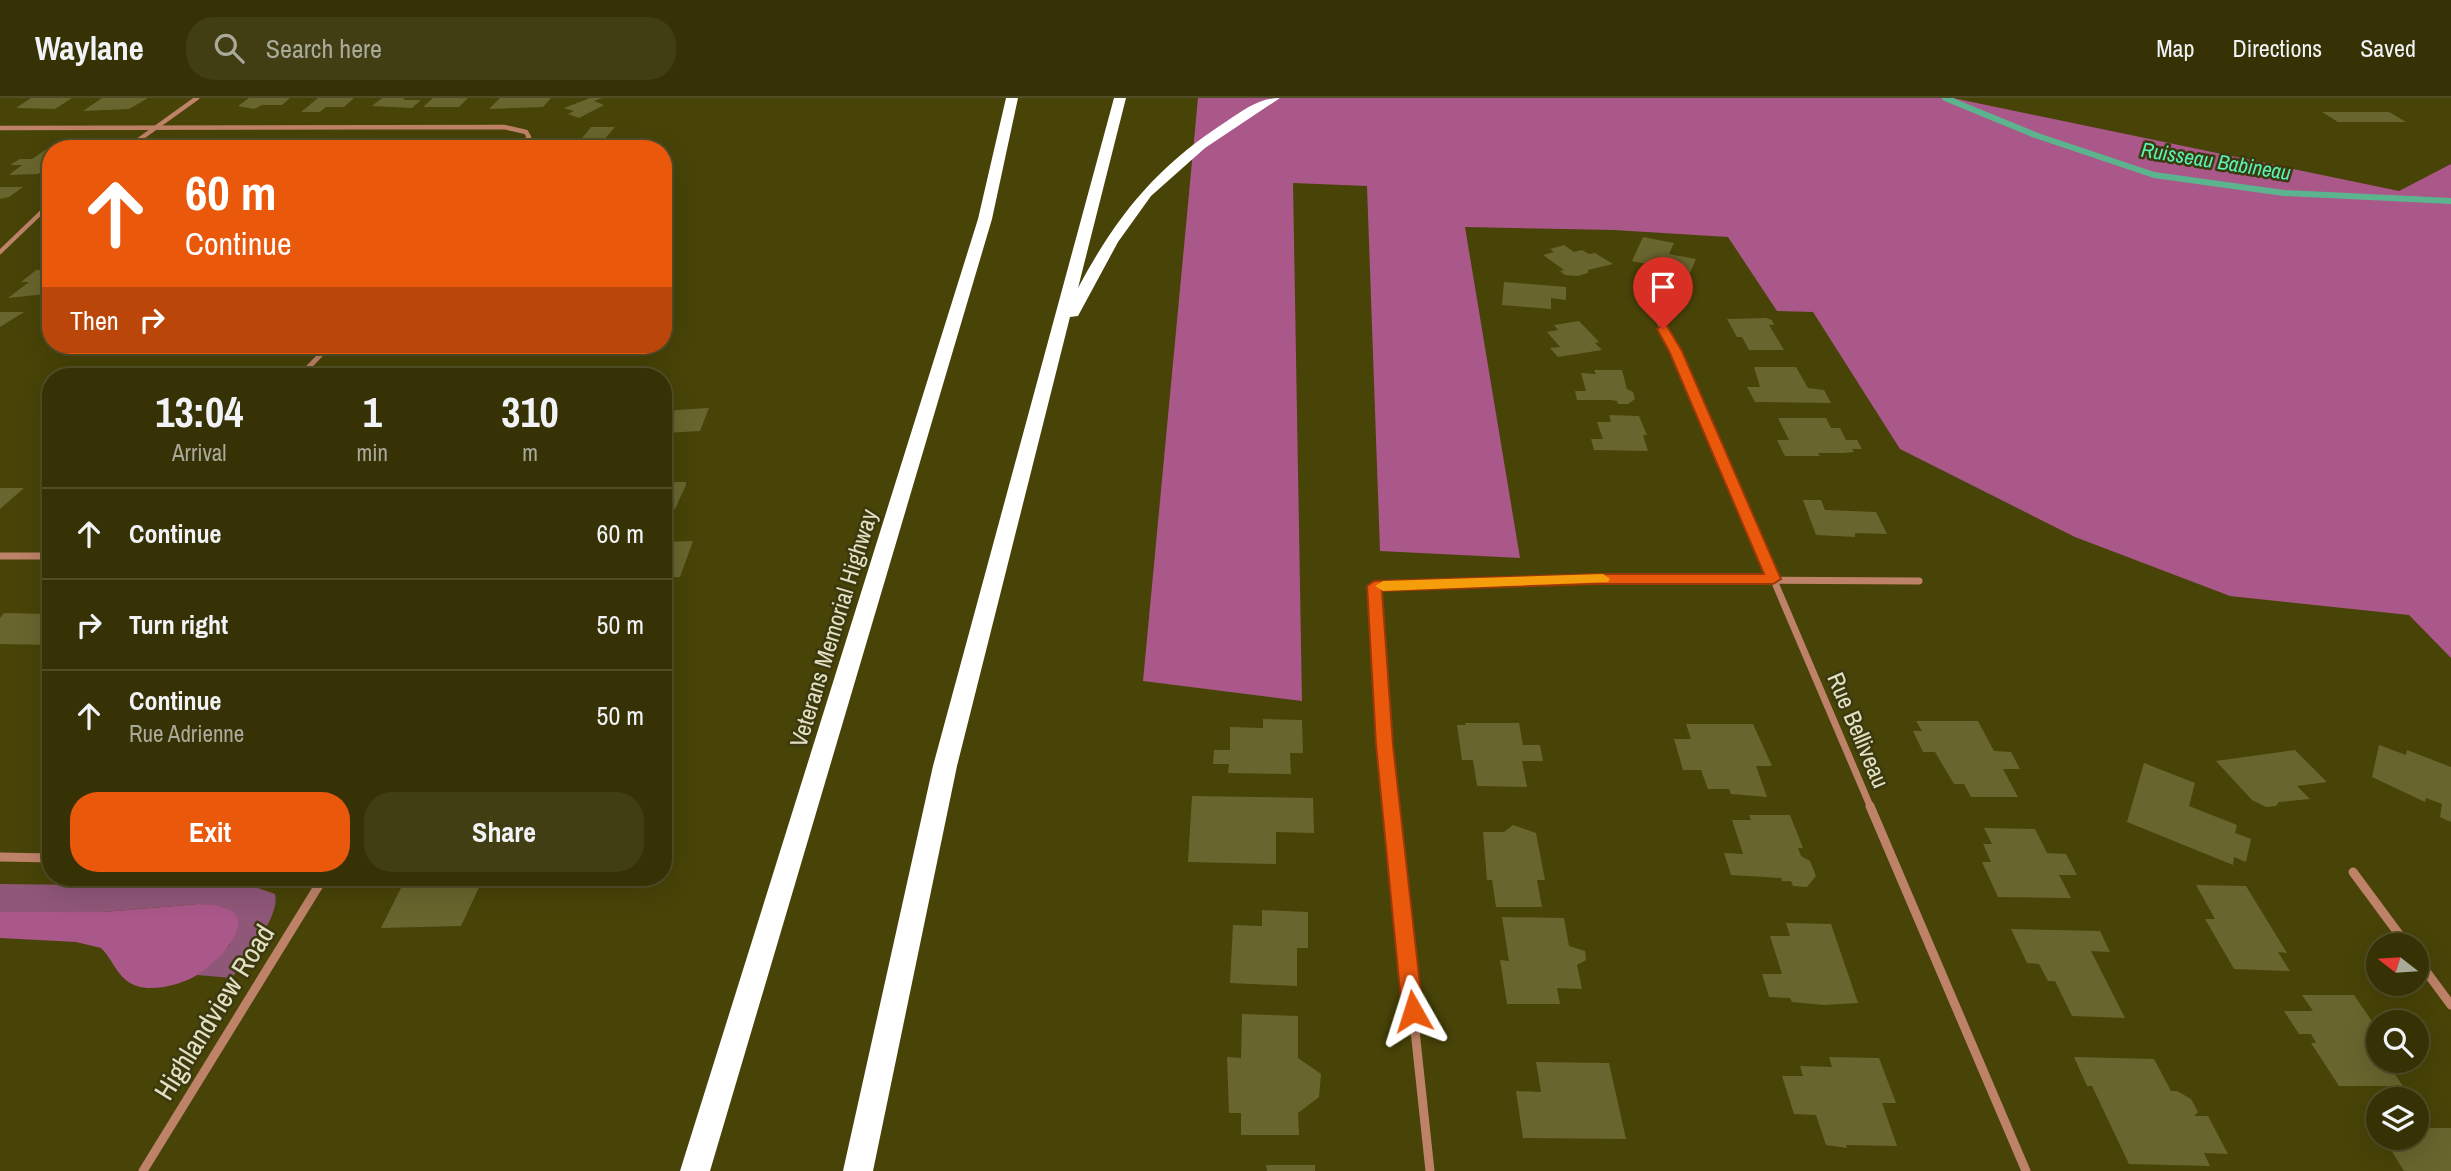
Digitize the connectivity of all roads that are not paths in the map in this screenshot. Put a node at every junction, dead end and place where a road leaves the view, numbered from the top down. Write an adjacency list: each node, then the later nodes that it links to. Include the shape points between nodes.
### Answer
1 (197, 98): 6 (street)
2 (1012, 98): 27 (highway, Veterans Memorial Highway, via 985,219)
3 (1120, 98): 12 (highway)
4 (1274, 98): 12 (highway, via 1213,135 1158,180 1116,235)
5 (0, 128): 6 (street)
6 (154, 128): 7 (street); 8 (street, via 504,127 527,132)
7 (138, 140)
8 (525, 140)
9 (42, 212): 10 (street)
10 (0, 252)
11 (1650, 307): 17 (street, Rue Belliveau, via 1676,351)
12 (1057, 339): 28 (highway, via 945,766)
13 (321, 354): 14 (street)
14 (308, 368)
15 (0, 556): 16 (street)
16 (42, 556)
17 (1773, 579): 18 (street); 29 (street, via 1374,586 1385,745); 30 (street, Rue Belliveau)
18 (1919, 581)
19 (0, 857): 20 (street)
20 (42, 859)
21 (2353, 872): 23 (street)
22 (318, 886): 26 (street, Highlandview Road)
23 (2398, 933)
24 (2429, 975): 25 (street)
25 (2451, 1005)
26 (143, 1171)
27 (695, 1171)
28 (858, 1171)
29 (1430, 1171)
30 (2026, 1171)

